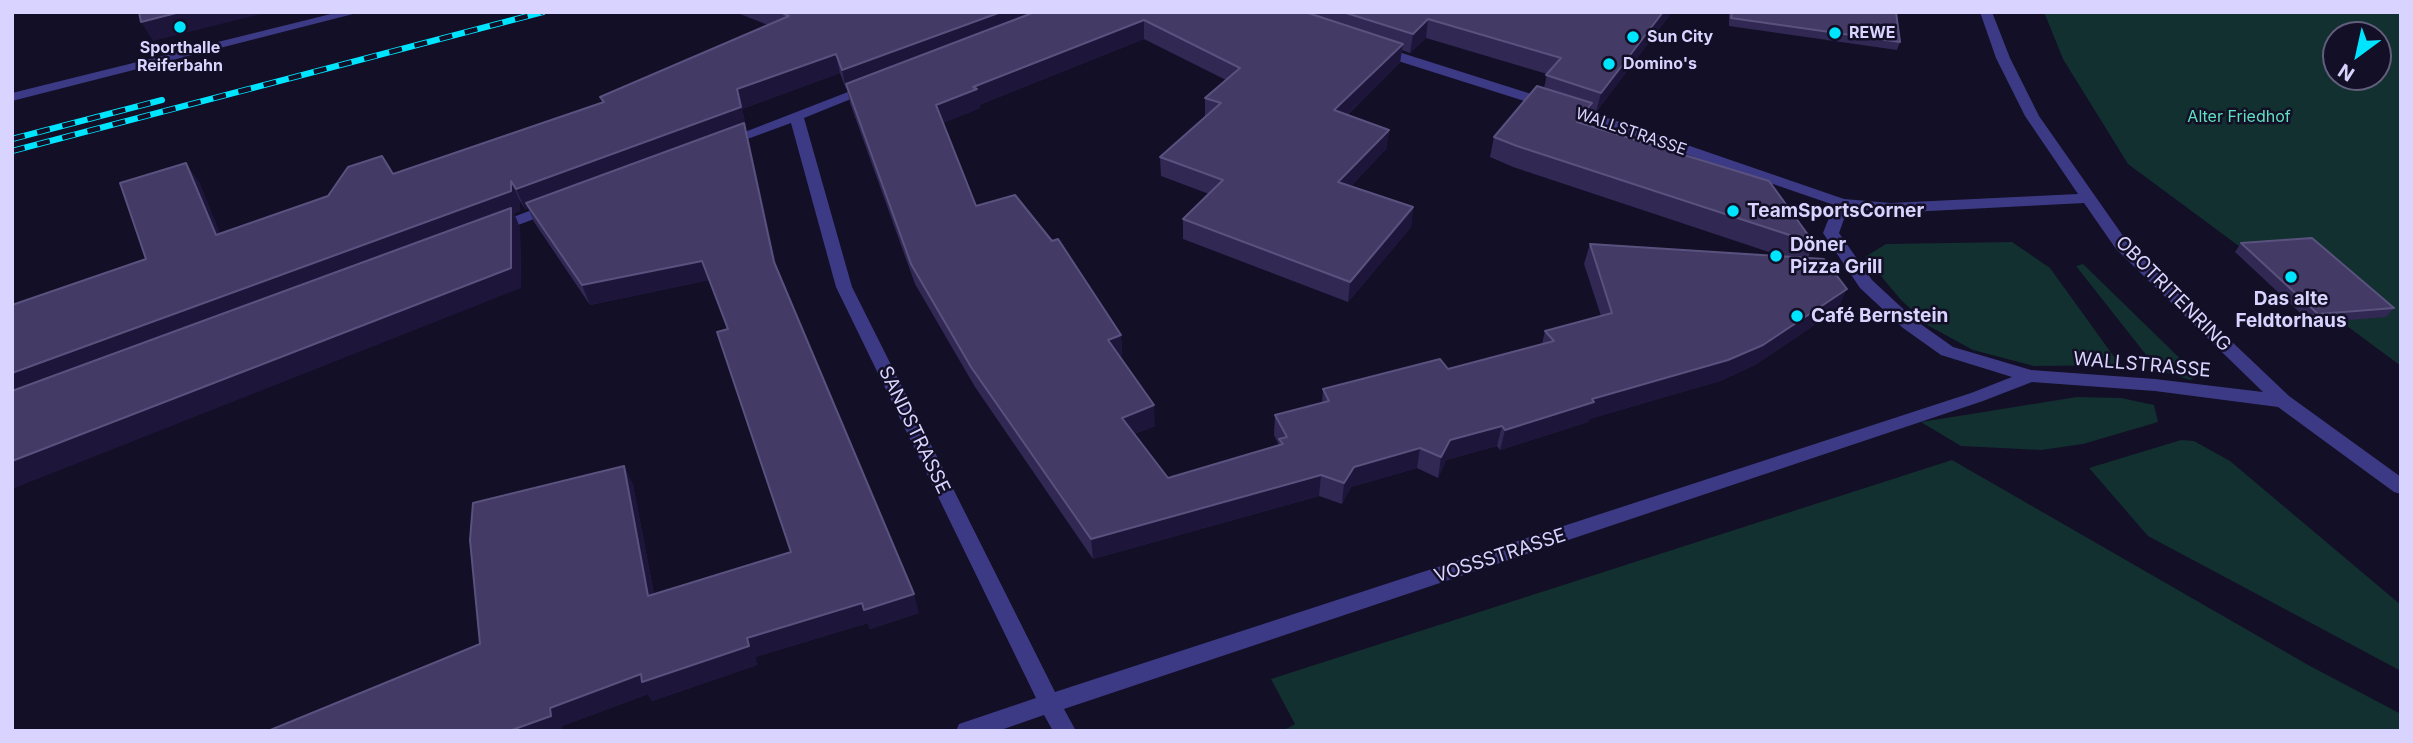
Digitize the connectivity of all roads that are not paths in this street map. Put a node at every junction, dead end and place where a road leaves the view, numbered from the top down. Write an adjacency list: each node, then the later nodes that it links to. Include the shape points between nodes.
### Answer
1 (355, 12): 5 (street)
2 (1986, 12): 8 (street, OBOTRITENRING, via 2032,116)
3 (1366, 46): 10 (street, WALLSTRASSE)
4 (885, 82): 6 (street)
5 (12, 97)
6 (796, 115): 7 (street); 15 (street, SANDSTRASSE, via 844,286)
7 (705, 150)
8 (2087, 198): 10 (street, WALLSTRASSE, via 1891,208); 13 (street, OBOTRITENRING, via 2122,246)
9 (574, 199): 11 (street)
10 (1842, 203): 12 (street, WALLSTRASSE, via 1831,233 1866,284 1909,324 1947,351)
11 (483, 233)
12 (2031, 376): 13 (street, WALLSTRASSE); 15 (street, VOSSSTRASSE)
13 (2283, 401): 14 (street, OBOTRITENRING)
14 (2401, 487)
15 (1050, 705): 16 (street, VOSSSTRASSE); 17 (street, SANDSTRASSE)
16 (967, 731)
17 (1065, 731)

